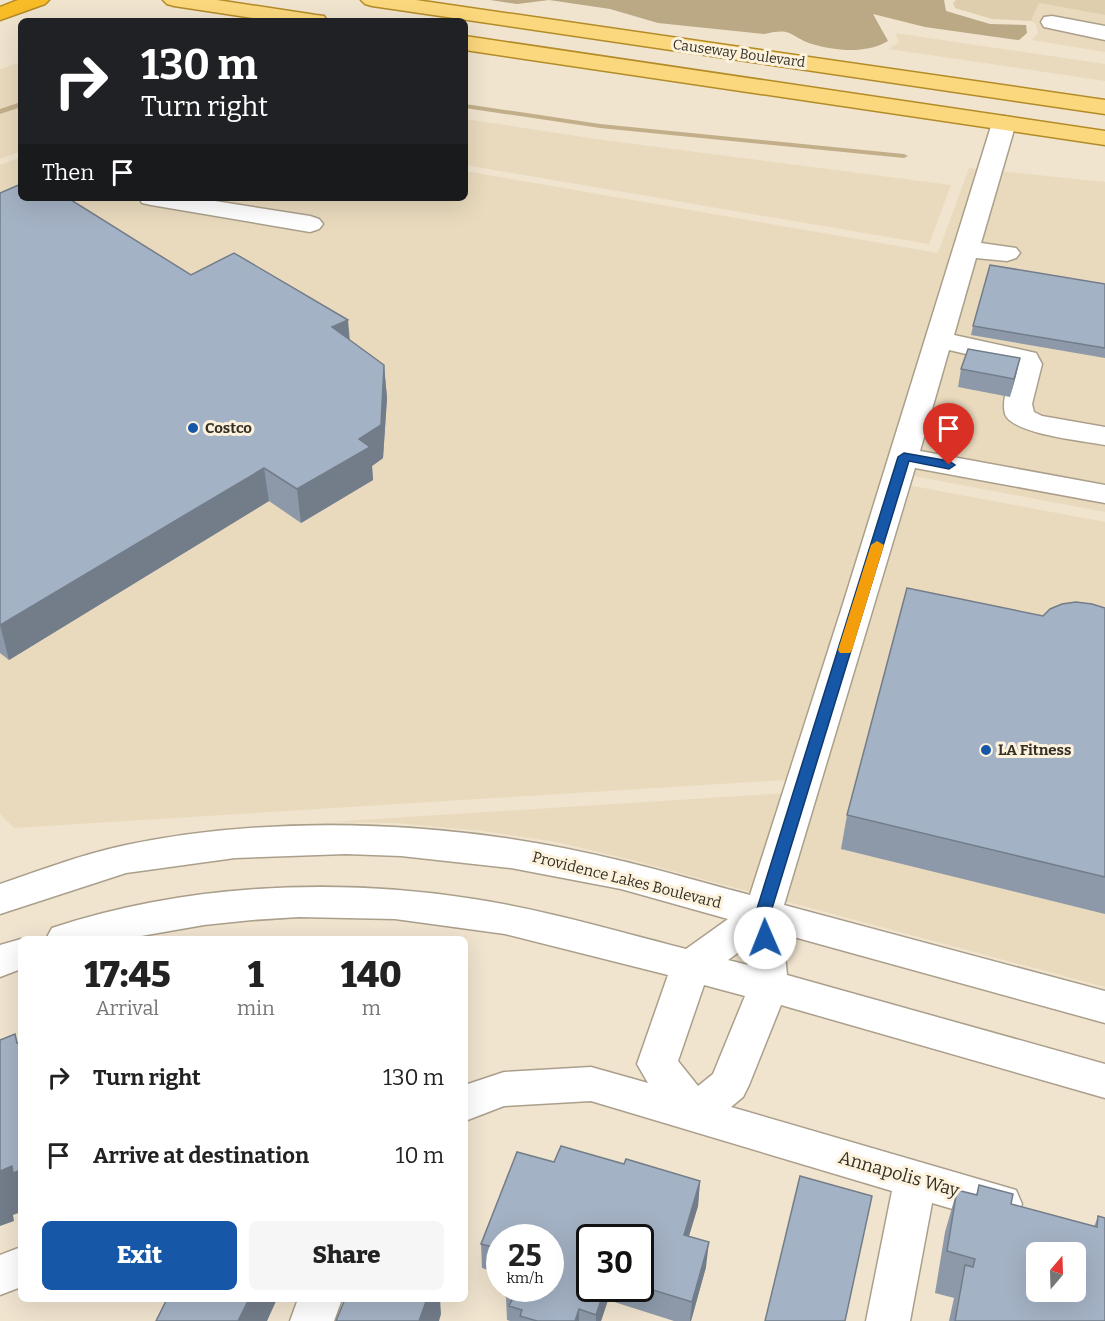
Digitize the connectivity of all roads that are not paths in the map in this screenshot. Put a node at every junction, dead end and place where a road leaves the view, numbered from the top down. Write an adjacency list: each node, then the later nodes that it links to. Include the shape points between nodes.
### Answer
1 (38, 0): 4 (highway)
2 (174, 0): 5 (main road)
3 (372, 0): 9 (main road, Causeway Boulevard)
4 (0, 14)
5 (296, 18)
6 (1052, 22): 7 (street)
7 (1105, 33)
8 (468, 43): 10 (main road, Causeway Boulevard)
9 (1105, 107)
10 (1004, 123): 11 (main road, Causeway Boulevard); 14 (street)
11 (1105, 138)
12 (169, 201): 13 (street)
13 (310, 224)
14 (968, 249): 15 (street); 16 (street)
15 (1006, 253)
16 (939, 340): 17 (street, via 1026,359 1018,404 1020,416 1034,423); 18 (street)
17 (1105, 436)
18 (904, 457): 19 (street); 21 (street)
19 (1105, 495)
20 (0, 899): 21 (street, Providence Lakes Boulevard, via 125,860 212,846 303,839 390,840 549,859)
21 (762, 915): 25 (street); 26 (street); 27 (street, Providence Lakes Boulevard)
22 (77, 936): 25 (street, via 160,916 254,905 349,901 443,909 537,926)
23 (18, 955): 24 (street)
24 (0, 961)
25 (691, 966): 26 (street); 30 (street, via 657,1064)
26 (769, 985): 28 (street); 30 (street, via 729,1085)
27 (1105, 1007)
28 (1105, 1081)
29 (468, 1102): 30 (street, Annapolis Way, via 504,1089 591,1084)
30 (694, 1113): 31 (street, Annapolis Way)
31 (915, 1179): 32 (street, Annapolis Way); 37 (street)
32 (1038, 1214)
33 (18, 1269): 34 (street)
34 (0, 1275)
35 (319, 1302): 36 (street)
36 (312, 1321)
37 (888, 1321)

